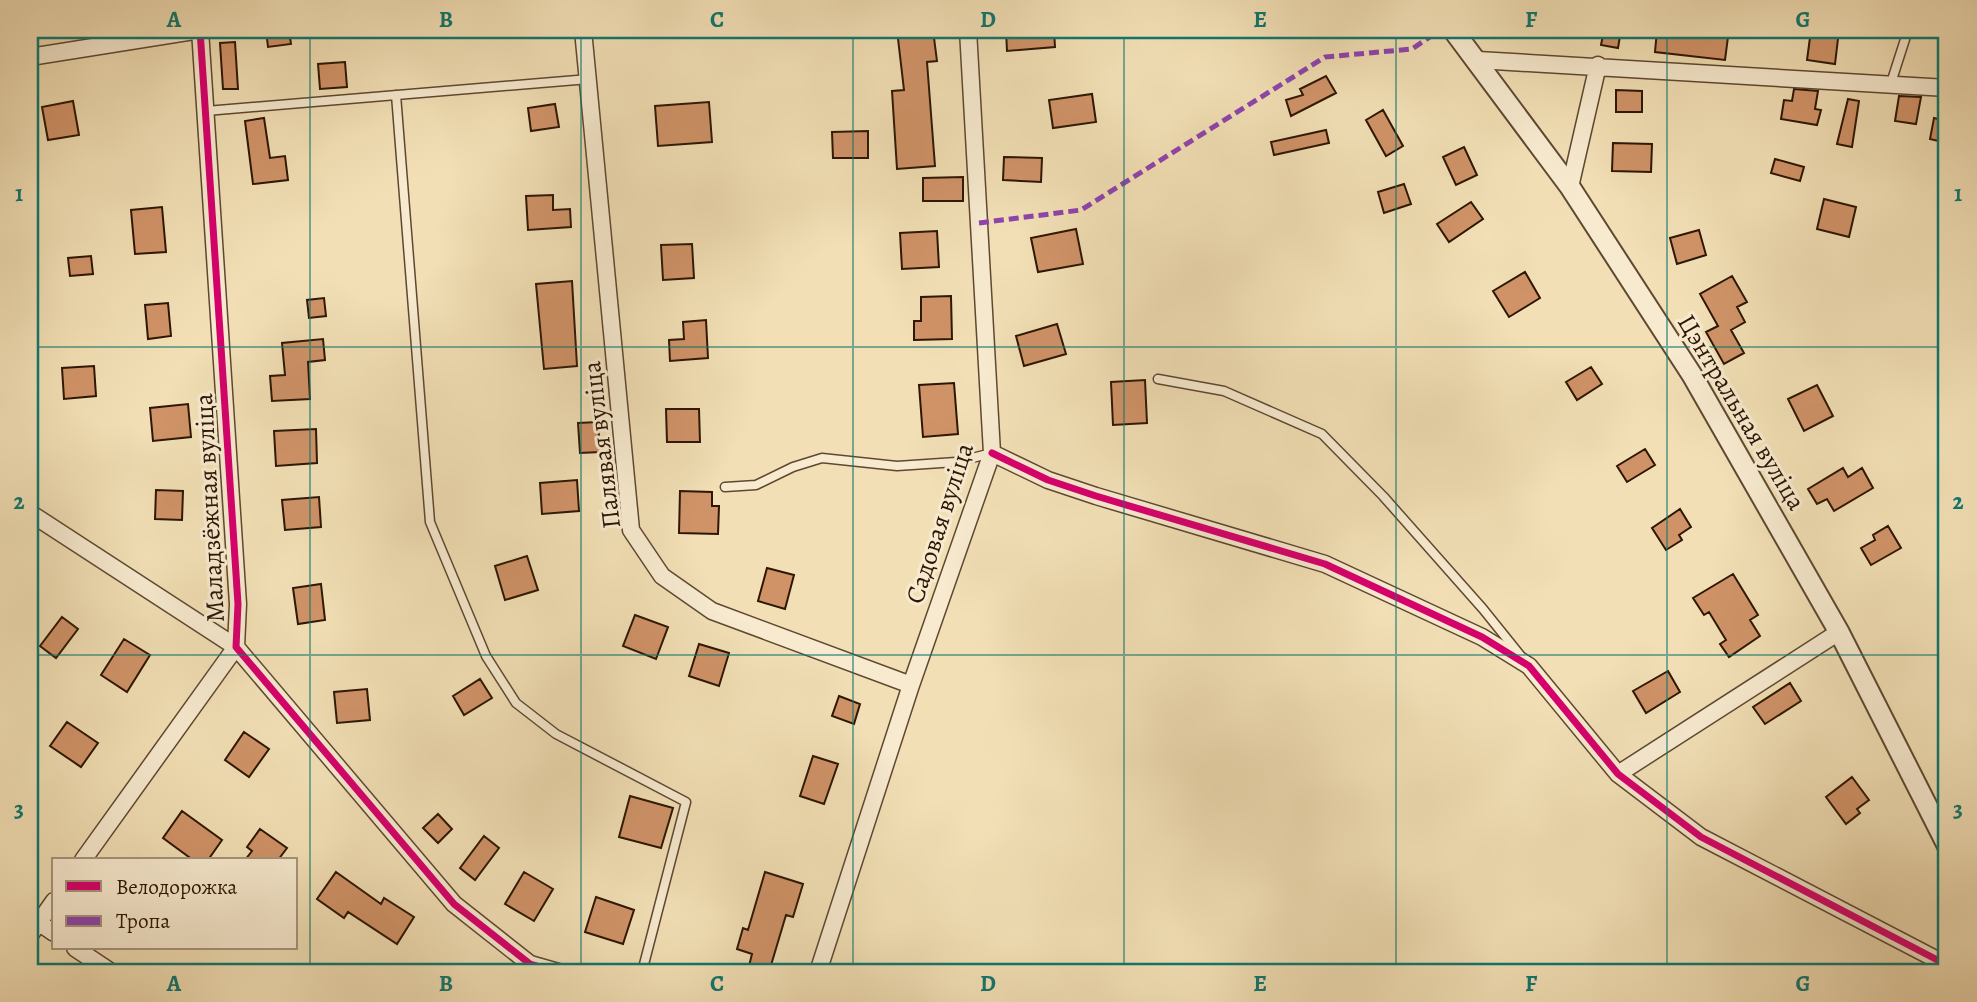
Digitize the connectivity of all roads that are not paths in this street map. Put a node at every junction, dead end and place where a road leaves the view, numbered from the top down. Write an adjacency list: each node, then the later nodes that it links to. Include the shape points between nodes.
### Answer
1 (200, 30): 6 (street); 13 (street, Маладзёжная вуліца)
2 (583, 30): 9 (street, Палявая вуліца)
3 (968, 30): 16 (street, Садовая вуліца)
4 (1453, 30): 7 (street, Цэнтральная вуліца)
5 (1908, 30): 10 (lane)
6 (30, 57)
7 (1478, 60): 8 (street); 14 (street, Цэнтральная вуліца)
8 (1598, 65): 10 (street); 14 (street)
9 (589, 79): 12 (lane); 22 (street, Палявая вуліца, via 631,530 662,576 712,611)
10 (1891, 83): 11 (street)
11 (1947, 88)
12 (396, 95): 13 (lane); 33 (lane, via 430,522 486,656 516,703 556,734 686,802)
13 (206, 111): 20 (street, Маладзёжная вуліца, via 238,604)
14 (1570, 187): 19 (street, Цэнтральная вуліца, via 1692,375)
15 (1158, 379): 21 (lane, via 1224,391 1322,434 1465,588)
16 (992, 453): 17 (lane, via 956,462 897,466 822,458 756,485); 21 (street, via 1084,492 1325,564 1482,637); 22 (street, Садовая вуліца)
17 (725, 487)
18 (30, 513): 20 (street)
19 (1839, 632): 23 (street); 24 (street, Цэнтральная вуліца)
20 (236, 647): 25 (street); 32 (street, Маладзёжная вуліца, via 454,904 530,964)
21 (1529, 666): 23 (street)
22 (911, 685): 34 (street, Садовая вуліца)
23 (1618, 774): 30 (street, via 1701,837)
24 (1947, 845)
25 (84, 858)
26 (52, 903): 27 (street)
27 (33, 925): 28 (street)
28 (52, 932)
29 (78, 950): 31 (street)
30 (1947, 965)
31 (111, 972)
32 (558, 972)
33 (642, 972)
34 (818, 972)

